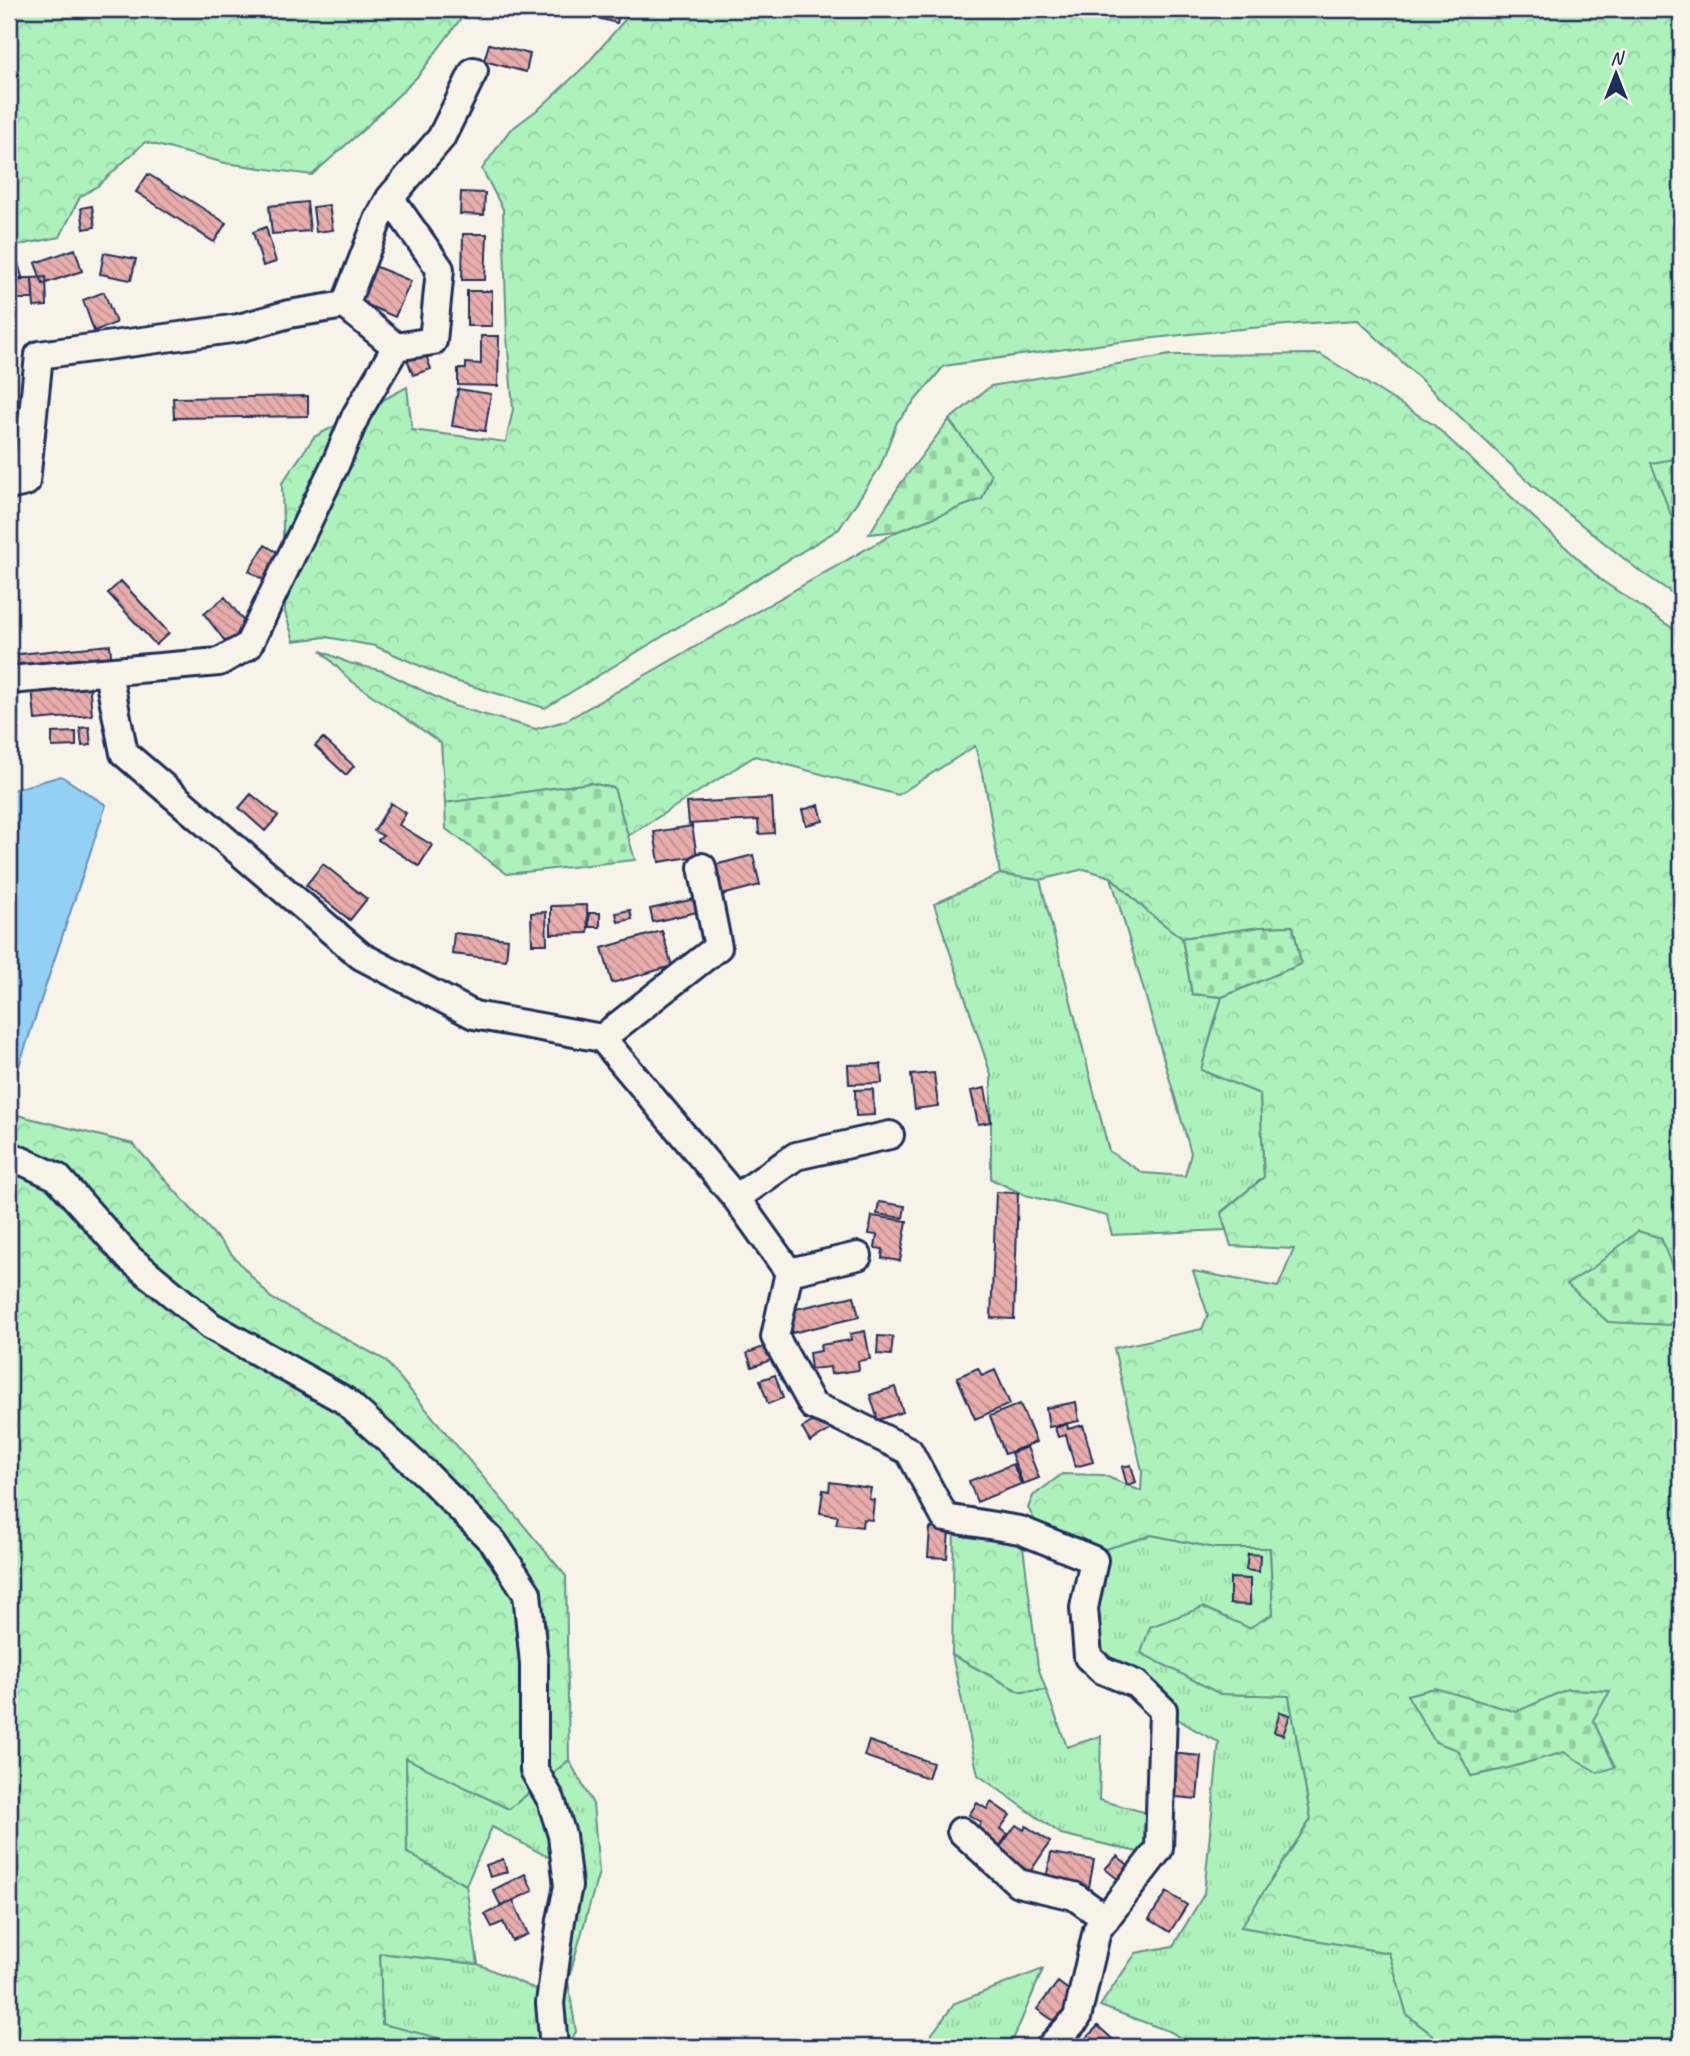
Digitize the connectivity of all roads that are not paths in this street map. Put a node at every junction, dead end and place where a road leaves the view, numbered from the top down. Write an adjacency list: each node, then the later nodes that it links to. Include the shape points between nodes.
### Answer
1 (474, 71): 2 (street, via 441,138)
2 (390, 198): 3 (street); 4 (street, via 440,269 433,341)
3 (345, 306): 4 (street); 5 (street, via 289,314 239,328 39,355 26,482)
4 (396, 347): 6 (street, via 356,415 248,646 219,662)
5 (9, 486)
6 (108, 673): 7 (street); 9 (street, via 124,754 361,957 474,1015)
7 (9, 680)
8 (702, 867): 9 (street, via 718,947)
9 (603, 1038): 12 (street)
10 (890, 1135): 12 (street, via 796,1156)
11 (9, 1155): 17 (street, via 57,1177 129,1258 211,1326 344,1400 494,1543 527,1593 534,1664 534,1770 551,1800 562,1835 568,1886 550,2003)
12 (736, 1198): 14 (street)
13 (858, 1256): 14 (street)
14 (789, 1272): 16 (street, via 775,1337 813,1406 909,1451 945,1518 1020,1530 1094,1560 1084,1608 1088,1657 1102,1670 1136,1684 1163,1710 1159,1849)
15 (961, 1831): 16 (street, via 1018,1883 1074,1896)
16 (1106, 1919): 18 (street, via 1097,1930 1077,2018)
17 (554, 2047)
18 (1051, 2047)

